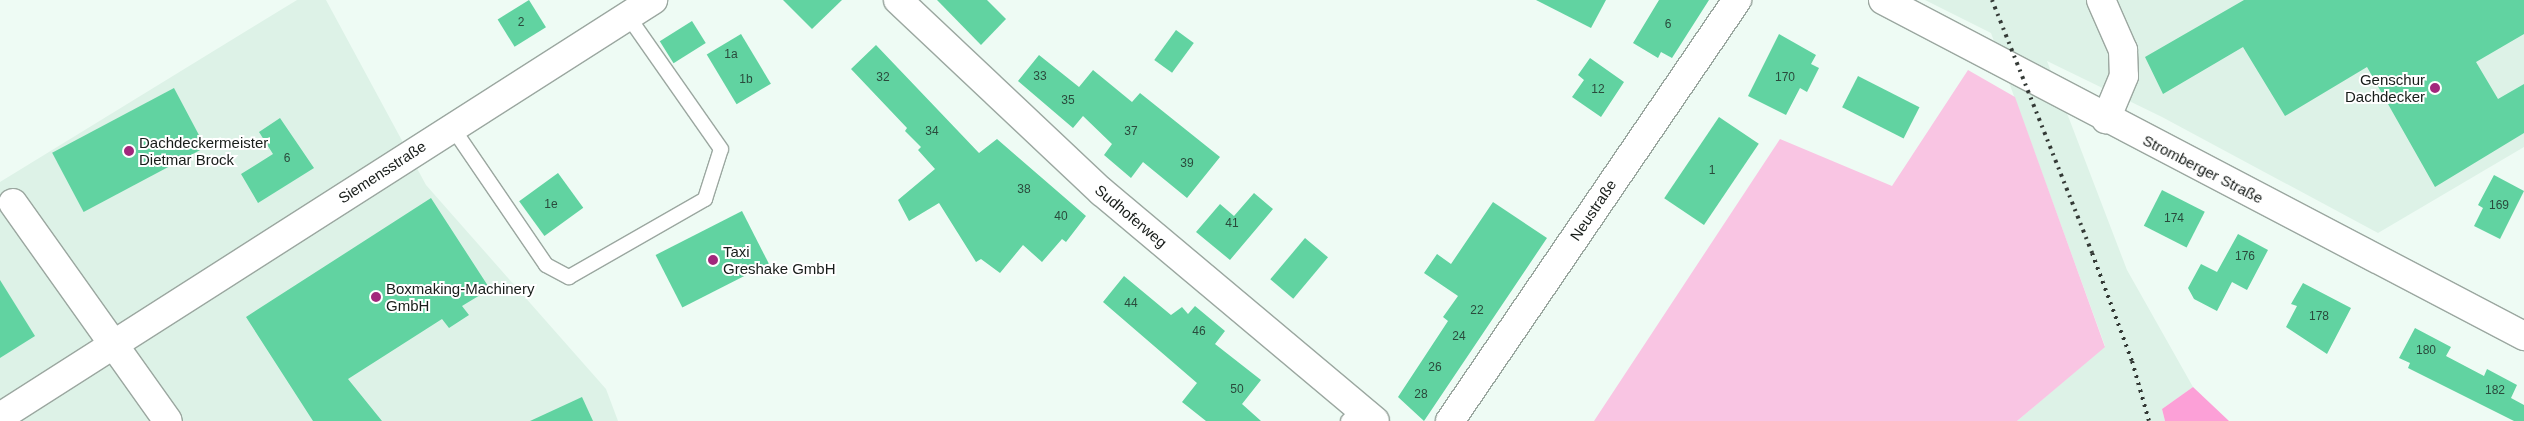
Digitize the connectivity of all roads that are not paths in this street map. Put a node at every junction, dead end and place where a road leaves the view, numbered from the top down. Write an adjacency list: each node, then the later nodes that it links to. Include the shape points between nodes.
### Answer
1 (653, 0): 6 (street, Siemensstraße)
2 (898, 0): 13 (street, Sudhoferweg, via 1102,192)
3 (1737, 0): 15 (street, Neustraße)
4 (1883, 0): 7 (street, Stromberger Straße)
5 (2101, 0): 7 (street, via 2123,50 2124,76)
6 (628, 16): 8 (street, Siemensstraße); 8 (lane, via 721,149 705,199 569,277 546,266)
7 (2106, 119): 10 (street, Stromberger Straße)
8 (452, 127): 11 (street, Siemensstraße)
9 (14, 203): 11 (street)
10 (2524, 336)
11 (113, 347): 12 (street, Siemensstraße); 14 (street)
12 (0, 417)
13 (1361, 417)
14 (168, 421)
15 (1450, 421)

